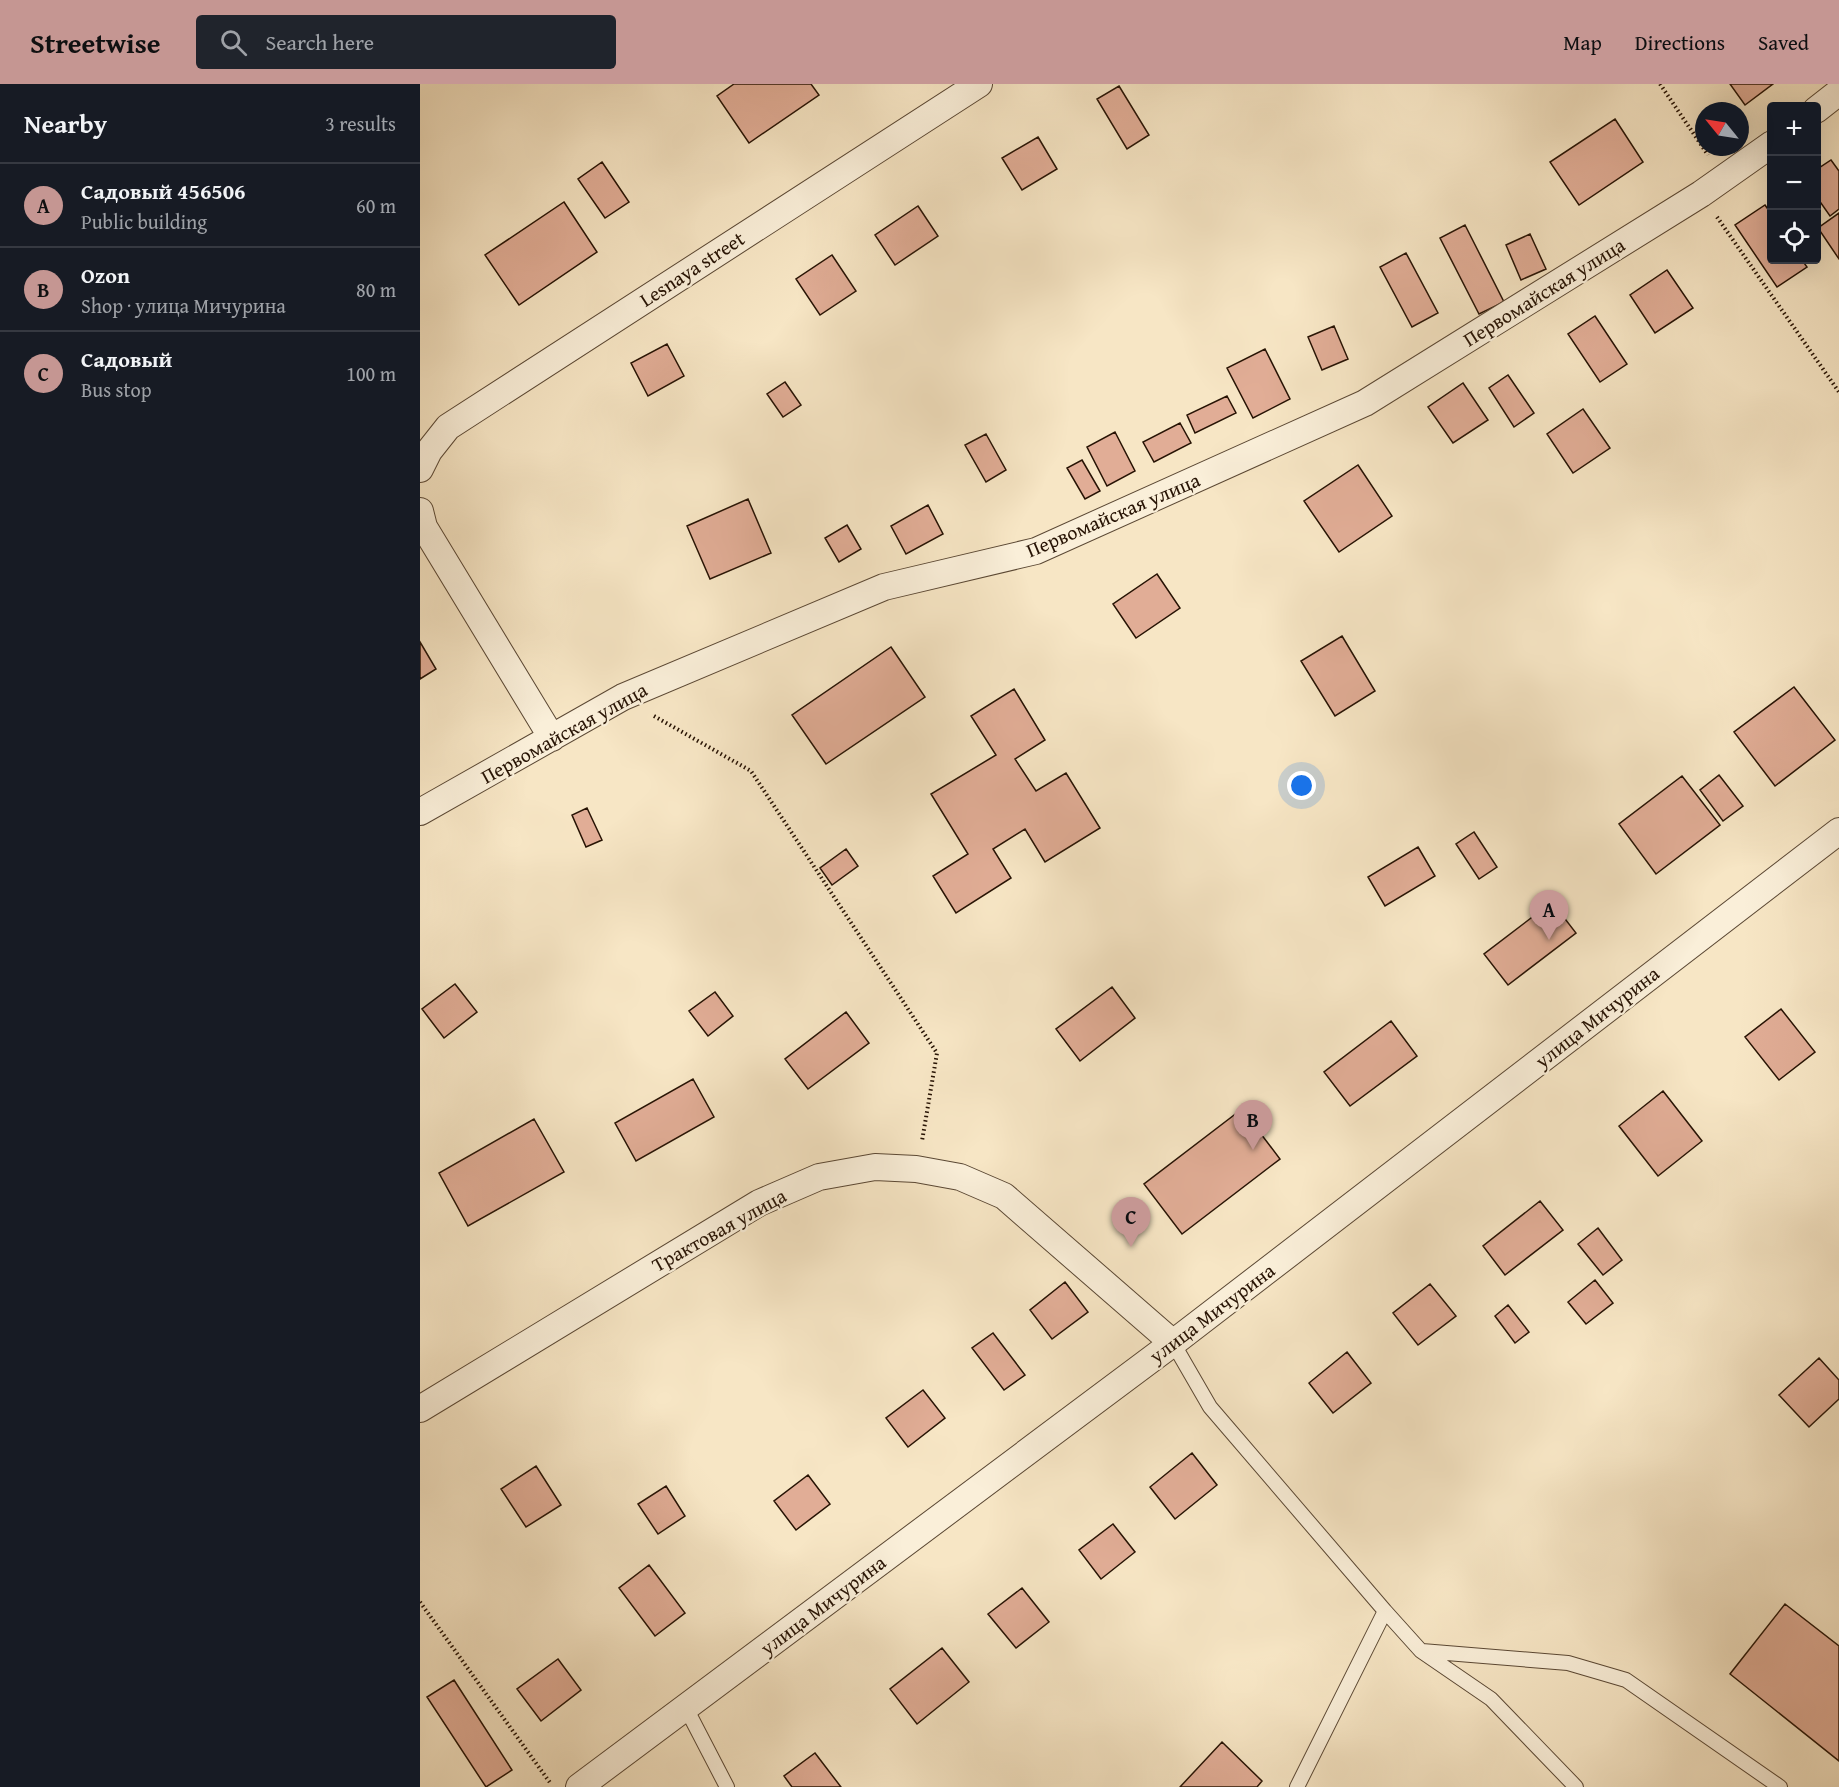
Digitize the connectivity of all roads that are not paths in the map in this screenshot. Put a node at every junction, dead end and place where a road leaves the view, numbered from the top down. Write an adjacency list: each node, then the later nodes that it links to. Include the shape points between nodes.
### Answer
1 (979, 84): 5 (street, Lesnaya street, via 448,427)
2 (1839, 92): 3 (street)
3 (1821, 106)
4 (1767, 148): 7 (street, Первомайская улица, via 1725,180 1365,403 1036,551 884,587 623,697)
5 (420, 469)
6 (420, 511): 7 (street, via 424,527)
7 (552, 738): 8 (street, Первомайская улица)
8 (420, 812)
9 (1839, 831): 10 (street, улица Мичурина)
10 (1173, 1344): 11 (street, Трактовая улица, via 1004,1196 960,1177 875,1167 819,1177 759,1203); 12 (lane, via 1210,1407); 14 (street, улица Мичурина)
11 (420, 1409)
12 (1384, 1611): 13 (lane); 17 (lane)
13 (1421, 1651): 18 (lane, via 1491,1699); 19 (lane, via 1568,1663 1626,1680)
14 (686, 1708): 15 (street, улица Мичурина); 16 (lane)
15 (579, 1787)
16 (727, 1787)
17 (1297, 1787)
18 (1576, 1787)
19 (1780, 1787)

